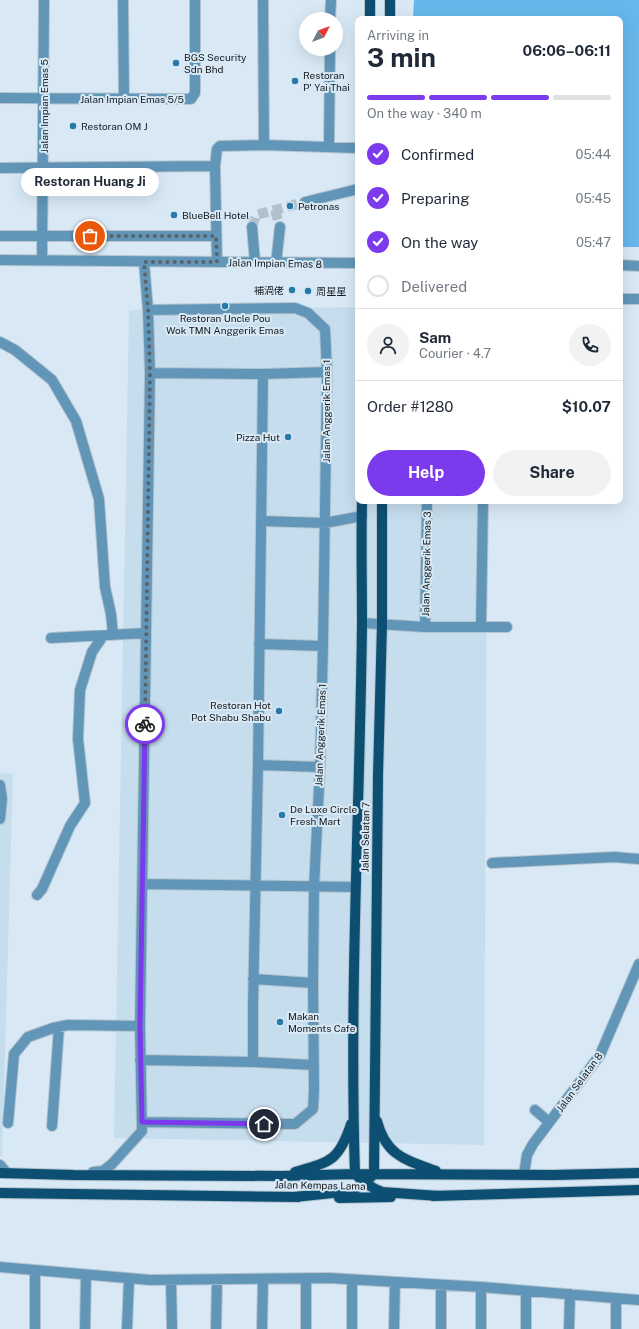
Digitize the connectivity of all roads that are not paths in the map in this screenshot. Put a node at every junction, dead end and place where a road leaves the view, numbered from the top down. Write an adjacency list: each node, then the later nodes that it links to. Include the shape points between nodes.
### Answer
1 (44, 0): 13 (street, Jalan Impian Emas 5)
2 (123, 0): 14 (street)
3 (195, 0): 14 (street, Jalan Impian Emas 5/5, via 195,93 191,99)
4 (263, 0): 15 (street)
5 (331, 0): 8 (street)
6 (370, 0): 9 (main road)
7 (390, 0): 10 (main road)
8 (330, 12)
9 (370, 16)
10 (390, 16)
11 (330, 56): 16 (street)
12 (0, 98): 13 (street, Jalan Impian Emas 5/5)
13 (44, 99): 14 (street, Jalan Impian Emas 5/5); 20 (street, Jalan Impian Emas 5)
14 (124, 99)
15 (264, 145): 16 (street); 18 (street, via 220,146 217,149)
16 (329, 146): 17 (street)
17 (355, 148)
18 (215, 166): 20 (street); 27 (street)
19 (0, 168): 20 (street)
20 (44, 168): 26 (street, Jalan Impian Emas 5)
21 (355, 190): 22 (street)
22 (305, 202)
23 (280, 227): 33 (street)
24 (252, 228): 32 (street)
25 (0, 236): 26 (street)
26 (42, 236): 27 (street); 29 (street, Jalan Impian Emas 5)
27 (216, 236): 31 (street)
28 (0, 260): 29 (street, Jalan Impian Emas 8)
29 (42, 260): 30 (street, Jalan Impian Emas 8)
30 (144, 262): 31 (street, Jalan Impian Emas 8); 39 (street)
31 (217, 262): 32 (street, Jalan Impian Emas 8)
32 (255, 262): 33 (street, Jalan Impian Emas 8)
33 (276, 262): 34 (street, Jalan Impian Emas 8)
34 (355, 263)
35 (623, 265): 36 (street)
36 (639, 266)
37 (623, 299): 38 (street)
38 (639, 299)
39 (148, 310): 41 (street, Jalan Anggerik Emas 1, via 295,308 308,313 325,329); 42 (street)
40 (0, 342): 57 (street, via 15,350 52,380 76,421 99,499 105,586)
41 (326, 372): 43 (street); 50 (street, Jalan Anggerik Emas 1)
42 (150, 373): 43 (street); 56 (street)
43 (263, 374): 49 (street)
44 (362, 504): 48 (main road, Jalan Selatan 7)
45 (382, 504): 52 (main road, Jalan Selatan 7)
46 (427, 504): 53 (street, Jalan Anggerik Emas 3)
47 (483, 504): 54 (street)
48 (362, 516): 50 (street); 51 (main road, Jalan Selatan 7)
49 (261, 521): 50 (street); 60 (street)
50 (325, 523): 61 (street, Jalan Anggerik Emas 1)
51 (362, 623): 52 (street); 71 (main road, Jalan Selatan 7)
52 (382, 624): 53 (street); 82 (main road, Jalan Selatan 7)
53 (425, 627): 54 (street)
54 (481, 627): 55 (street)
55 (507, 627)
56 (146, 633): 57 (street); 68 (street)
57 (114, 635): 58 (street)
58 (103, 636): 59 (street); 72 (street, via 92,652 80,690 78,739 84,803 70,826)
59 (51, 638)
60 (259, 644): 61 (street); 62 (street)
61 (323, 646): 63 (street, Jalan Anggerik Emas 1)
62 (258, 765): 63 (street); 69 (street)
63 (320, 768): 70 (street, Jalan Anggerik Emas 1)
64 (0, 785): 65 (street)
65 (0, 818)
66 (639, 859): 67 (street, via 614,857)
67 (492, 863)
68 (142, 884): 69 (street); 76 (street)
69 (255, 886): 70 (street); 74 (street)
70 (314, 887): 71 (street); 75 (street, Jalan Anggerik Emas 1)
71 (355, 887): 83 (main road, Jalan Selatan 7)
72 (37, 895)
73 (639, 964): 85 (street, Jalan Selatan 8, via 600,1055)
74 (253, 979): 75 (street); 79 (street)
75 (313, 983): 80 (street, Jalan Anggerik Emas 1)
76 (140, 1026): 77 (street); 78 (street)
77 (60, 1027): 86 (street, via 28,1037 14,1054); 87 (street)
78 (140, 1060): 79 (street); 84 (street)
79 (253, 1062): 80 (street)
80 (314, 1065): 84 (street, Jalan Anggerik Emas 1, via 312,1109 294,1124)
81 (535, 1110): 85 (street)
82 (375, 1112): 91 (main road, Jalan Selatan 7); 92 (main road, via 379,1128 389,1148 400,1157)
83 (353, 1118): 90 (main road, Jalan Selatan 7); 95 (main road, via 343,1146 337,1154 321,1165)
84 (142, 1122): 94 (street, via 142,1131 108,1168)
85 (549, 1122): 93 (street, Jalan Selatan 8, via 527,1155)
86 (8, 1123)
87 (52, 1126)
88 (2, 1170): 94 (main road, Jalan Kempas Lama)
89 (639, 1173): 93 (main road, Jalan Kempas Lama)
90 (355, 1174): 91 (main road, Jalan Kempas Lama); 95 (main road, Jalan Kempas Lama); 96 (main road)
91 (374, 1174): 92 (main road, Jalan Kempas Lama); 96 (main road)
92 (441, 1174): 93 (main road, Jalan Kempas Lama)
93 (524, 1174)
94 (73, 1175): 95 (main road, Jalan Kempas Lama)
95 (281, 1176)
96 (365, 1183): 99 (main road, via 382,1192); 100 (main road, via 352,1191)
97 (639, 1190): 99 (main road, Jalan Kempas Lama)
98 (0, 1192): 100 (main road, Jalan Kempas Lama)
99 (439, 1196): 100 (main road, Jalan Kempas Lama)
100 (294, 1197)
101 (0, 1267): 102 (street)
102 (35, 1271): 103 (street); 117 (street)
103 (86, 1275): 105 (street); 118 (street)
104 (306, 1278): 108 (street); 109 (street); 123 (street)
105 (129, 1279): 106 (street); 119 (street)
106 (171, 1280): 107 (street); 120 (street)
107 (217, 1280): 108 (street); 121 (street)
108 (263, 1280): 122 (street)
109 (352, 1280): 110 (street); 124 (street)
110 (395, 1282): 111 (street); 125 (street)
111 (441, 1285): 112 (street); 126 (street)
112 (481, 1287): 113 (street); 127 (street)
113 (526, 1291): 114 (street); 128 (street)
114 (570, 1294): 115 (street); 129 (street)
115 (616, 1299): 116 (street); 130 (street)
116 (639, 1300)
117 (35, 1329)
118 (85, 1329)
119 (127, 1329)
120 (172, 1329)
121 (216, 1329)
122 (262, 1329)
123 (306, 1329)
124 (352, 1329)
125 (394, 1329)
126 (441, 1329)
127 (481, 1329)
128 (526, 1329)
129 (569, 1329)
130 (616, 1329)

